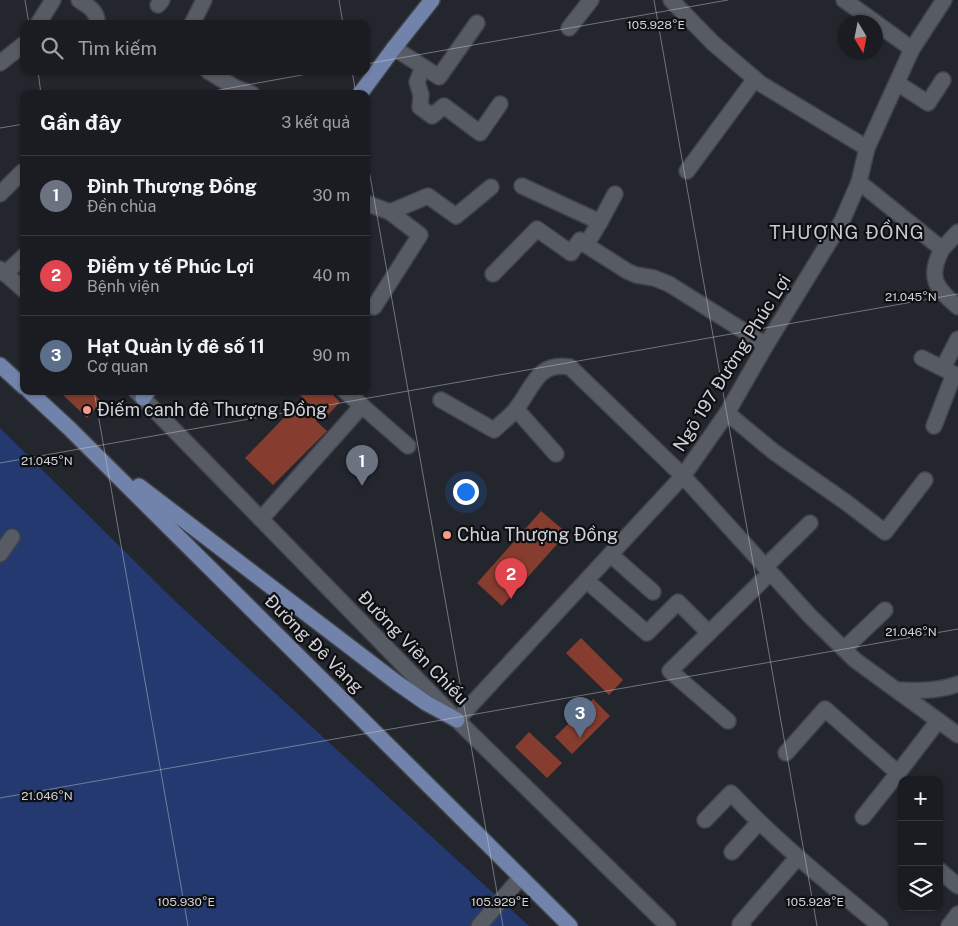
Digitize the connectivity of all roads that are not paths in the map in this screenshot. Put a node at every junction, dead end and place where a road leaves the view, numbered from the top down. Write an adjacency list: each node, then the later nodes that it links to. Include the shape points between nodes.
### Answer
1 (53, 0): 10 (street)
2 (79, 0): 11 (street, via 94,11)
3 (204, 0): 12 (street)
4 (432, 0): 17 (main road)
5 (591, 0): 14 (street)
6 (671, 0): 22 (street, via 713,43)
7 (844, 0): 9 (street)
8 (944, 0): 18 (street, Ngõ 197 Đường Phúc Lợi)
9 (864, 15)
10 (40, 20)
11 (97, 20)
12 (194, 20)
13 (477, 23): 20 (street, via 439,77)
14 (569, 28)
15 (883, 29): 18 (street)
16 (20, 47): 19 (street)
17 (394, 48): 20 (street); 26 (main road)
18 (912, 49): 24 (street, Ngõ 197 Đường Phúc Lợi)
19 (0, 63)
20 (423, 67): 27 (street, via 417,82 420,106 432,116 444,106 480,132)
21 (212, 75): 25 (street)
22 (755, 79): 28 (street); 29 (street)
23 (943, 80): 24 (street, via 928,103)
24 (897, 83): 28 (street, Ngõ 197 Đường Phúc Lợi)
25 (228, 89)
26 (363, 90)
27 (500, 104)
28 (867, 148): 31 (street, Ngõ 197 Đường Phúc Lợi)
29 (687, 171)
30 (20, 174): 34 (street)
31 (859, 182): 41 (street); 49 (street, Ngõ 197 Đường Phúc Lợi, via 842,221)
32 (522, 186): 38 (street)
33 (490, 187): 37 (street, via 456,216 428,196)
34 (0, 194)
35 (615, 194): 38 (street)
36 (370, 204): 37 (street)
37 (390, 212): 46 (street, via 420,235)
38 (600, 222): 40 (street)
39 (958, 232): 41 (street)
40 (586, 245): 44 (street, via 580,240 571,253 537,229); 49 (street, via 627,271 669,284)
41 (942, 249): 47 (street, via 936,261 934,278 940,292)
42 (20, 259): 43 (street)
43 (2, 271): 45 (street)
44 (493, 274)
45 (20, 287)
46 (374, 307)
47 (958, 307)
48 (958, 339): 52 (street)
49 (766, 345): 60 (street, Ngõ 197 Đường Phúc Lợi)
50 (922, 358): 52 (street)
51 (0, 365): 53 (main road)
52 (943, 368): 61 (street, via 954,374)
53 (20, 383)
54 (33, 395): 63 (main road, Đường Đê Vàng)
55 (144, 395): 67 (street, Đường Viên Chiếu)
56 (349, 395): 58 (street)
57 (441, 400): 59 (street, via 494,430)
58 (361, 407): 62 (street); 67 (street)
59 (516, 410): 64 (street); 65 (street, via 536,378 546,369 570,366)
60 (727, 413): 65 (street, Ngõ 197 Đường Phúc Lợi); 66 (street, via 774,452 885,532)
61 (934, 426)
62 (408, 446)
63 (89, 448): 80 (main road, via 376,668 426,703); 92 (main road, Đường Đê Vàng)
64 (556, 454)
65 (683, 476): 71 (street, Ngõ 197 Đường Phúc Lợi); 72 (street)
66 (925, 480)
67 (261, 519): 80 (street, Đường Viên Chiếu)
68 (810, 523): 72 (street)
69 (12, 538): 70 (street)
70 (0, 554)
71 (611, 554): 73 (street, Ngõ 197 Đường Phúc Lợi); 74 (street)
72 (768, 570): 76 (street); 77 (street)
73 (587, 580): 76 (street, via 647,633 678,602); 80 (street, Ngõ 197 Đường Phúc Lợi)
74 (653, 592)
75 (885, 610): 77 (street)
76 (709, 633): 81 (street, via 670,671)
77 (844, 649): 79 (street)
78 (958, 684): 79 (street, via 941,690)
79 (896, 689): 82 (street)
80 (458, 720): 97 (street, Đường Viên Chiếu)
81 (728, 721)
82 (938, 721): 83 (street); 85 (street)
83 (958, 735)
84 (786, 753): 85 (street, via 825,709)
85 (898, 773): 86 (street)
86 (863, 817)
87 (705, 820): 88 (street, via 731,793)
88 (759, 822): 89 (street); 90 (street)
89 (732, 852)
90 (797, 858): 98 (street, via 740,924); 99 (street)
91 (943, 873): 93 (street)
92 (521, 877): 95 (street); 96 (main road, Đường Đê Vàng)
93 (958, 886)
94 (958, 914): 100 (street)
95 (479, 926)
96 (570, 926)
97 (668, 926)
98 (743, 926)
99 (880, 926)
100 (949, 926)

